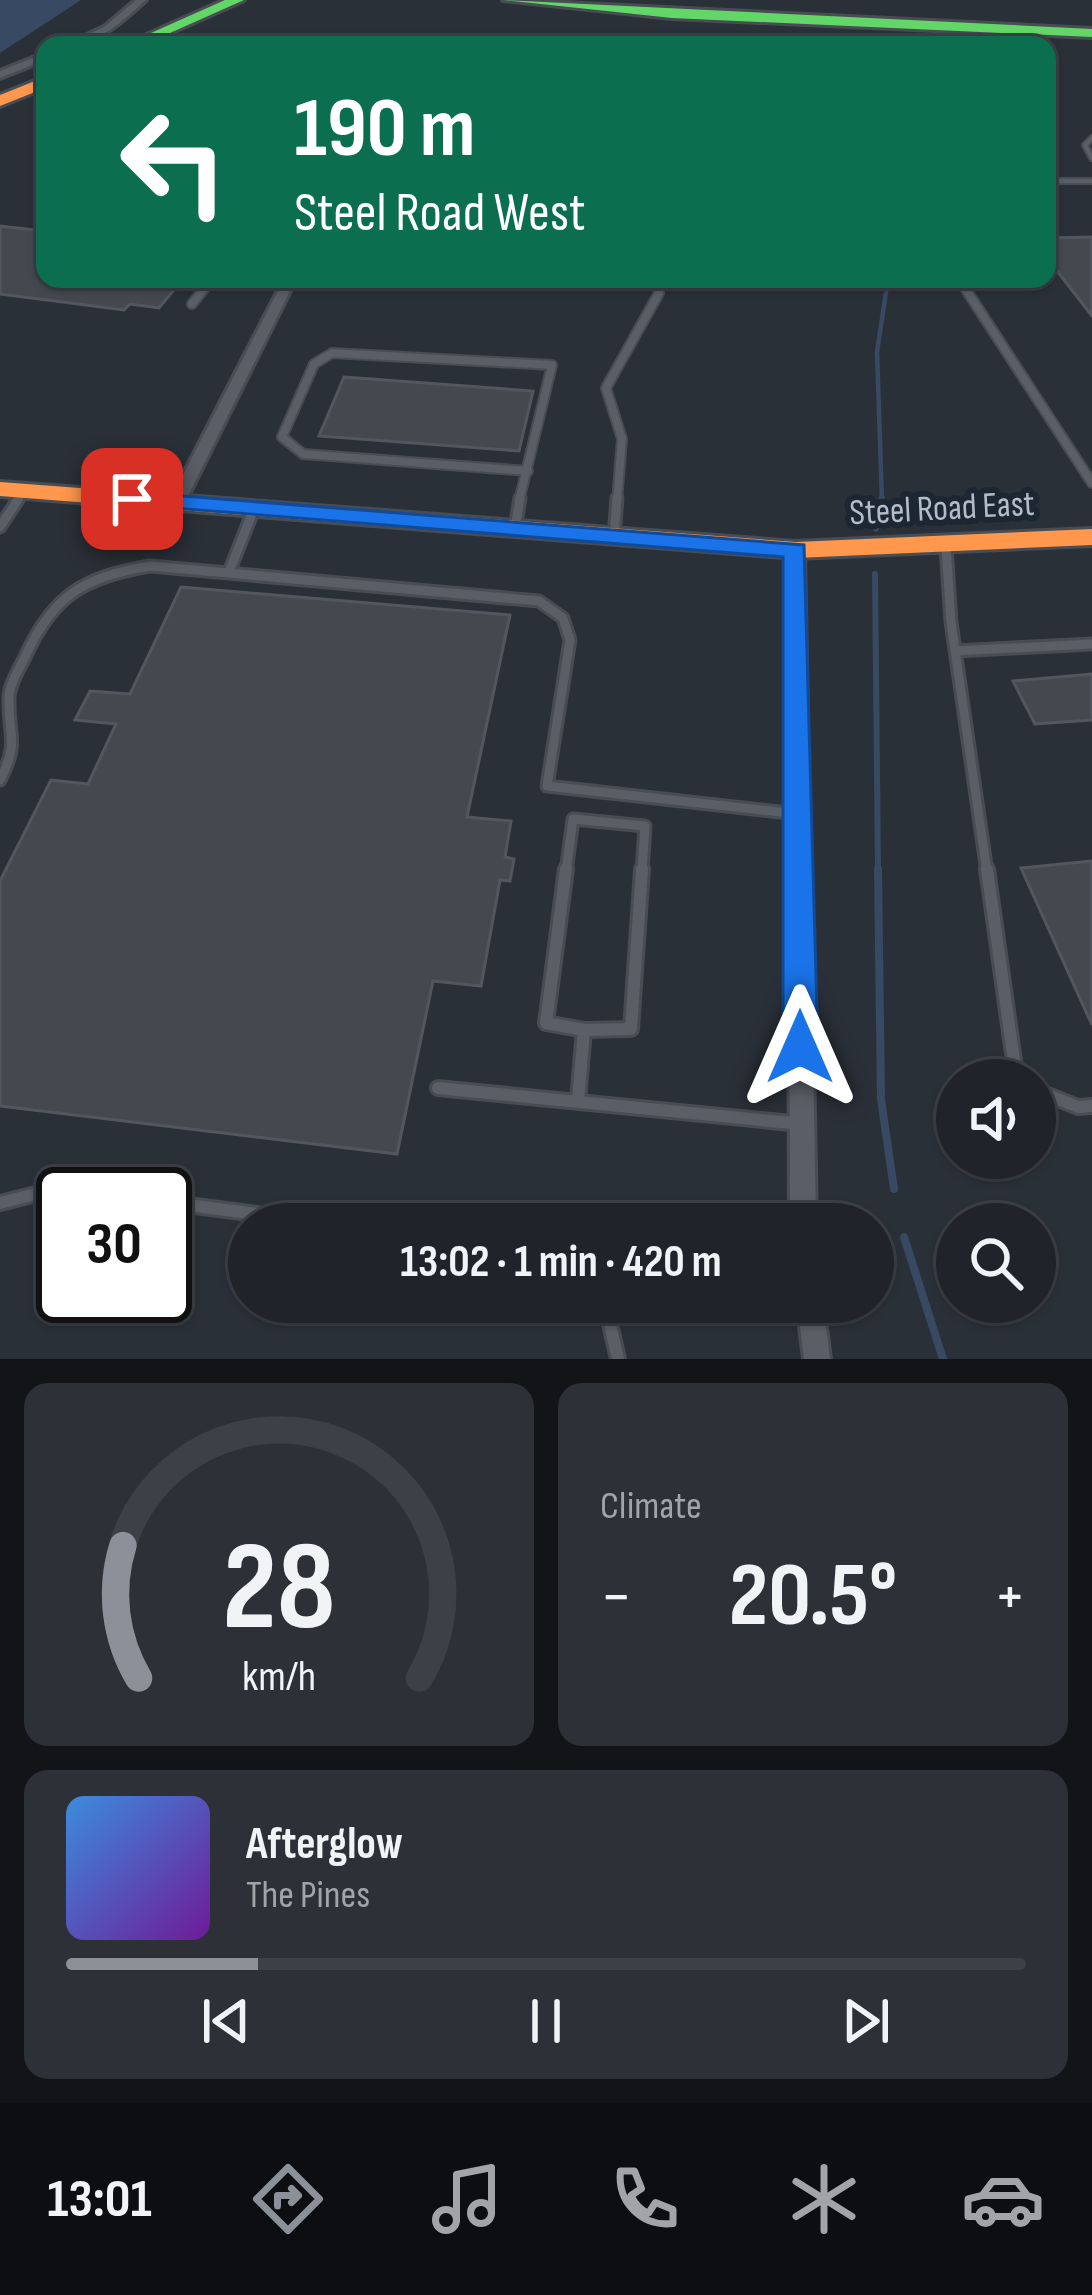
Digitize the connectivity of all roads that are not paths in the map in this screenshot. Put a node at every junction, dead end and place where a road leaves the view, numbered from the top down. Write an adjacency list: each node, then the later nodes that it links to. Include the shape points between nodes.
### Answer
1 (141, 0): 6 (street)
2 (237, 0): 7 (main road)
3 (511, 0): 5 (main road)
4 (556, 0): 5 (main road)
5 (1092, 30)
6 (89, 36)
7 (152, 36)
8 (36, 60): 9 (street)
9 (0, 74)
10 (36, 86): 11 (main road)
11 (0, 101)
12 (1092, 138): 13 (lane, via 1085,145)
13 (1092, 158)
14 (1056, 181): 15 (lane)
15 (1092, 181)
16 (205, 288): 20 (lane)
17 (285, 288): 24 (street)
18 (658, 288): 28 (lane, via 606,388 622,440)
19 (965, 288): 22 (lane)
20 (192, 304)
21 (528, 471): 21 (lane, via 551,365 332,353 314,364 281,437 303,454); 27 (lane)
22 (1090, 478)
23 (12, 490): 24 (main road, Steel Road East); 26 (lane)
24 (177, 502): 25 (main road, Steel Road East)
25 (254, 508): 27 (main road, Steel Road East); 32 (lane)
26 (0, 527)
27 (515, 529): 28 (main road, Steel Road East)
28 (614, 537): 31 (main road, Steel Road East)
29 (1092, 537): 30 (main road, Steel Road East)
30 (946, 547): 31 (main road, Steel Road East); 34 (lane)
31 (796, 550): 36 (street)
32 (229, 572): 35 (lane, via 128,568 90,580 55,604 8,694 16,749); 36 (lane, via 547,602 564,619 569,640 547,786)
33 (1092, 644): 34 (lane)
34 (955, 651): 38 (lane)
35 (0, 780)
36 (798, 814): 43 (street)
37 (584, 1030): 37 (lane, via 631,1029 645,826 573,819 546,1022); 41 (lane)
38 (1014, 1059)
39 (438, 1088): 41 (lane)
40 (1056, 1098): 42 (lane)
41 (578, 1100): 43 (lane)
42 (1092, 1106)
43 (800, 1124): 46 (street)
44 (36, 1194): 45 (lane)
45 (0, 1203)
46 (802, 1203)
47 (192, 1206): 48 (lane)
48 (228, 1210)
49 (610, 1323): 51 (lane)
50 (813, 1323): 52 (street)
51 (618, 1359)
52 (817, 1359)

